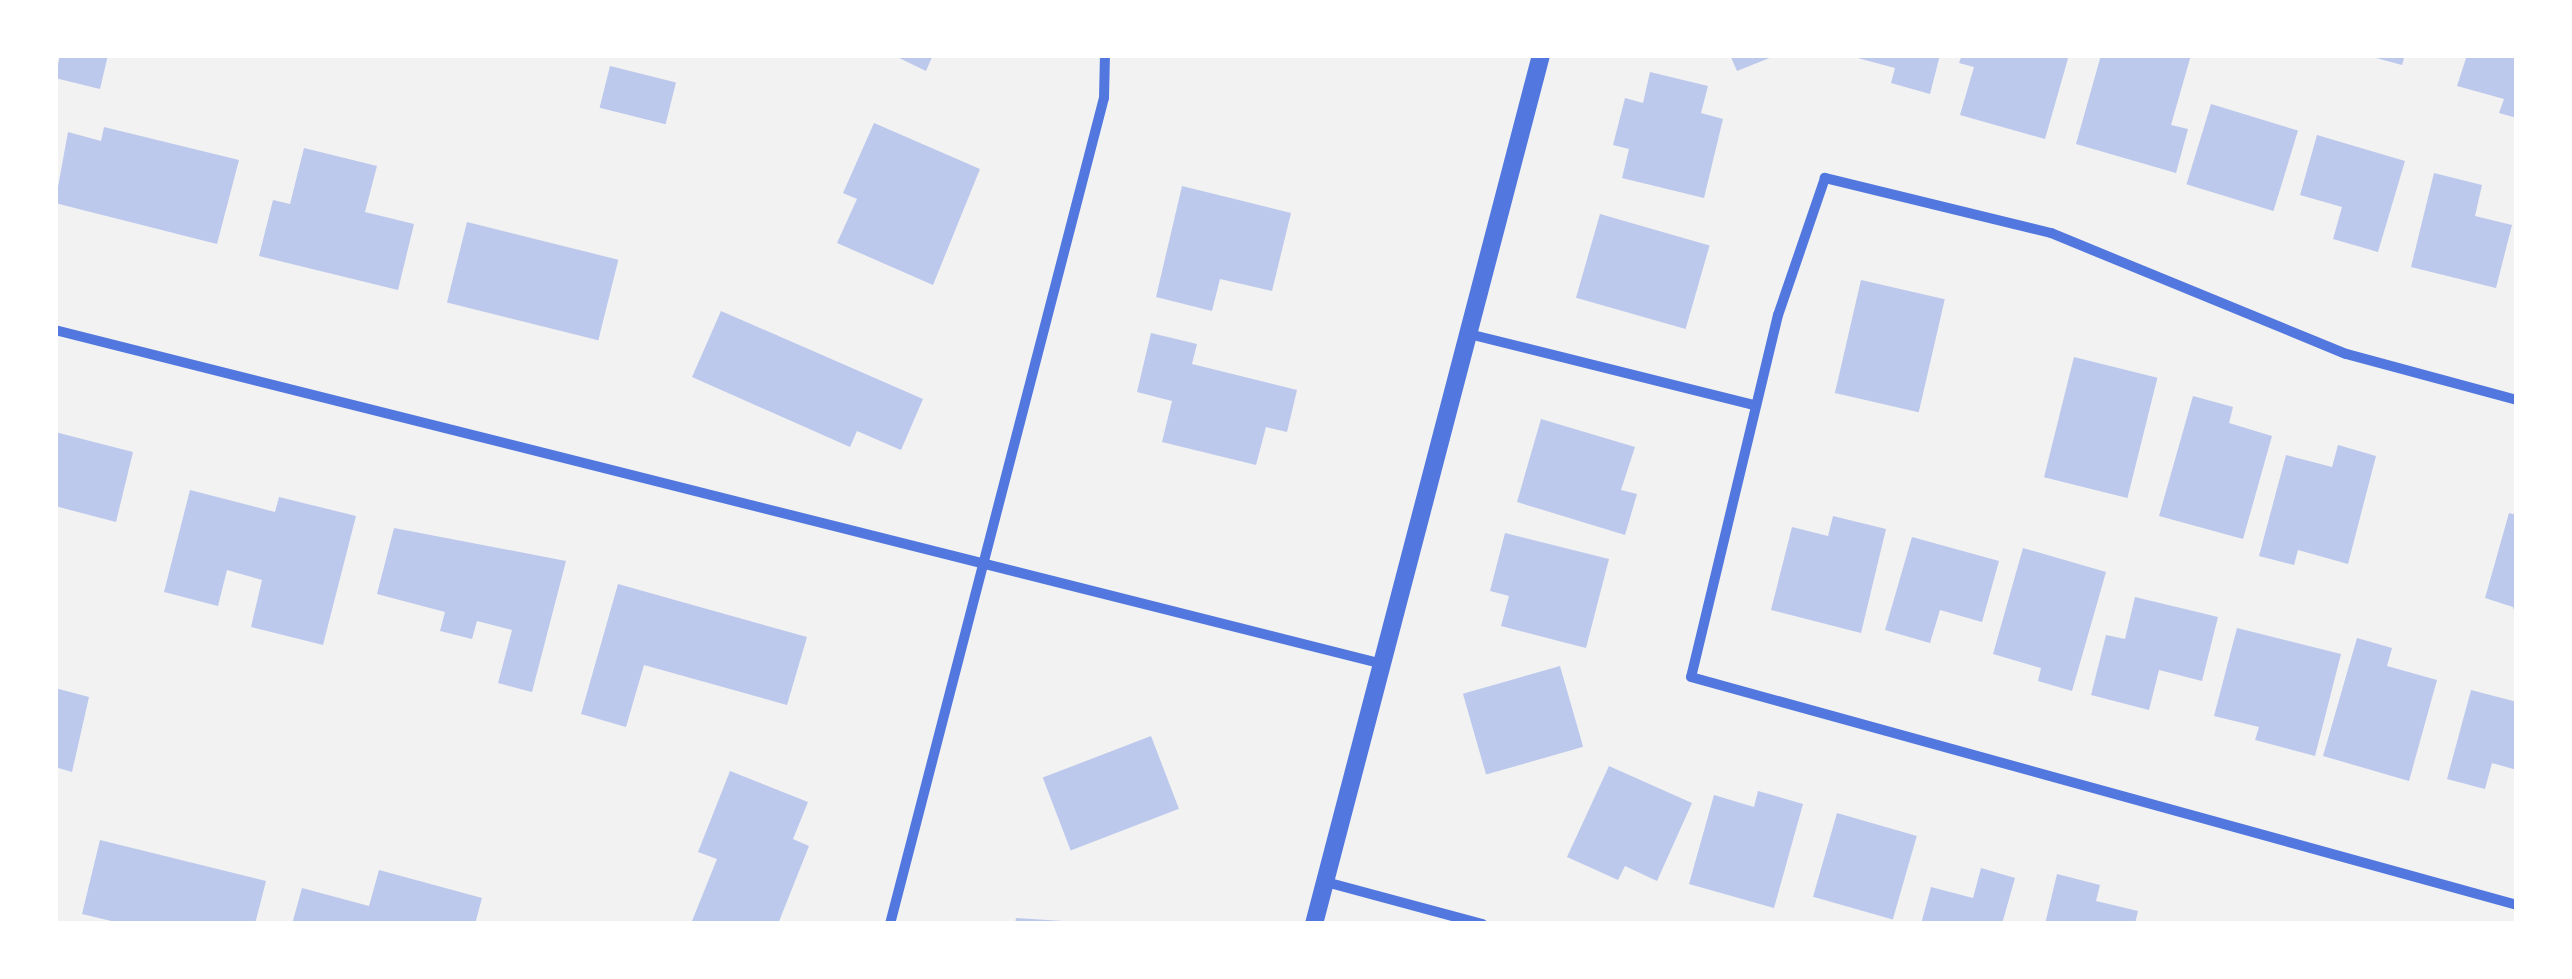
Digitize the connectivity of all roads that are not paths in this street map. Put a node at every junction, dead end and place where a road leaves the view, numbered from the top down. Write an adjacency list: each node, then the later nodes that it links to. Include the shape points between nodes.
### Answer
1 (1105, 55): 7 (street, via 1104,98)
2 (1541, 55): 4 (street)
3 (55, 330): 7 (street)
4 (1470, 334): 6 (street); 8 (street)
5 (2517, 400): 6 (street, via 2346,354 2051,233 1825,178)
6 (1754, 405): 10 (street, via 1691,676)
7 (982, 564): 8 (street); 11 (street)
8 (1379, 663): 9 (street)
9 (1326, 882): 12 (street); 13 (street)
10 (2517, 906)
11 (890, 924)
12 (1314, 924)
13 (1482, 924)

